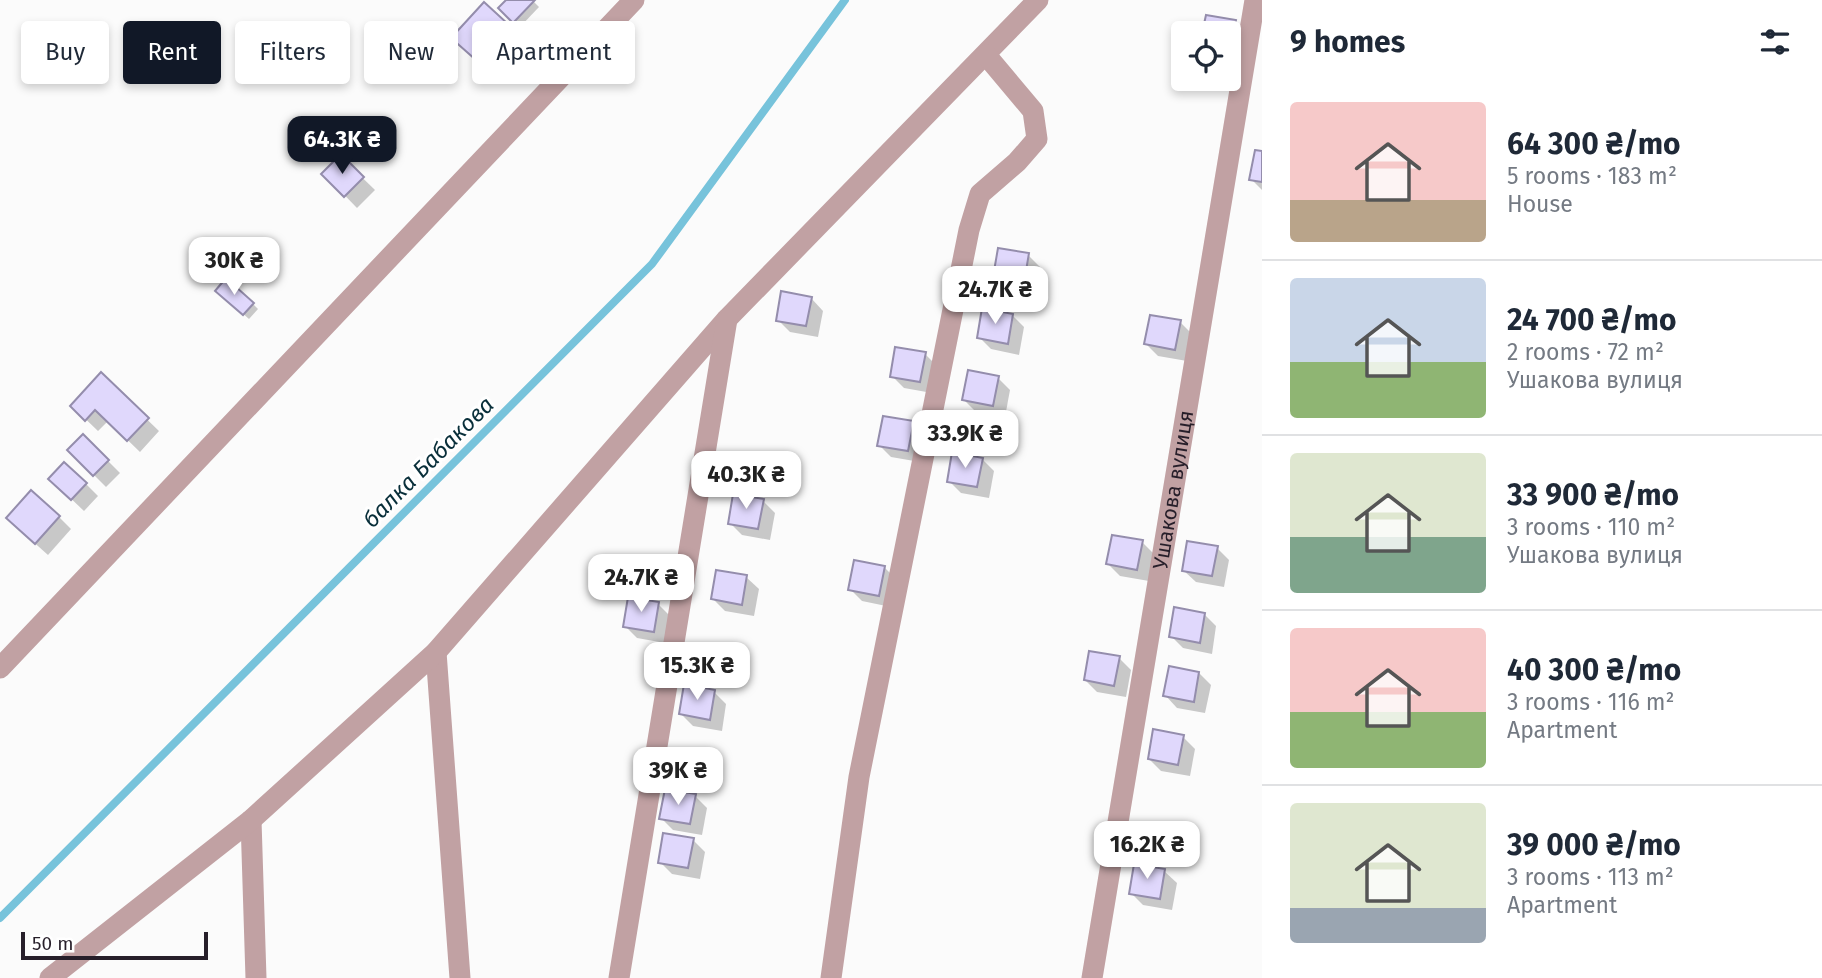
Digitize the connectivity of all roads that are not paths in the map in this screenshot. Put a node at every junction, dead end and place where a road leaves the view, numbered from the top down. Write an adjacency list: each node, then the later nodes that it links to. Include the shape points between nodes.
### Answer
1 (634, 0): 7 (street)
2 (1038, 0): 4 (street)
3 (1255, 0): 14 (street, Ушакова вулиця)
4 (986, 55): 5 (street); 13 (street, via 1033,111 1037,139 980,194 969,230 859,777)
5 (727, 319): 6 (street); 12 (street)
6 (436, 652): 8 (street); 11 (street)
7 (0, 668)
8 (251, 820): 9 (street); 10 (street)
9 (50, 978)
10 (256, 978)
11 (460, 978)
12 (619, 978)
13 (831, 978)
14 (1092, 978)

